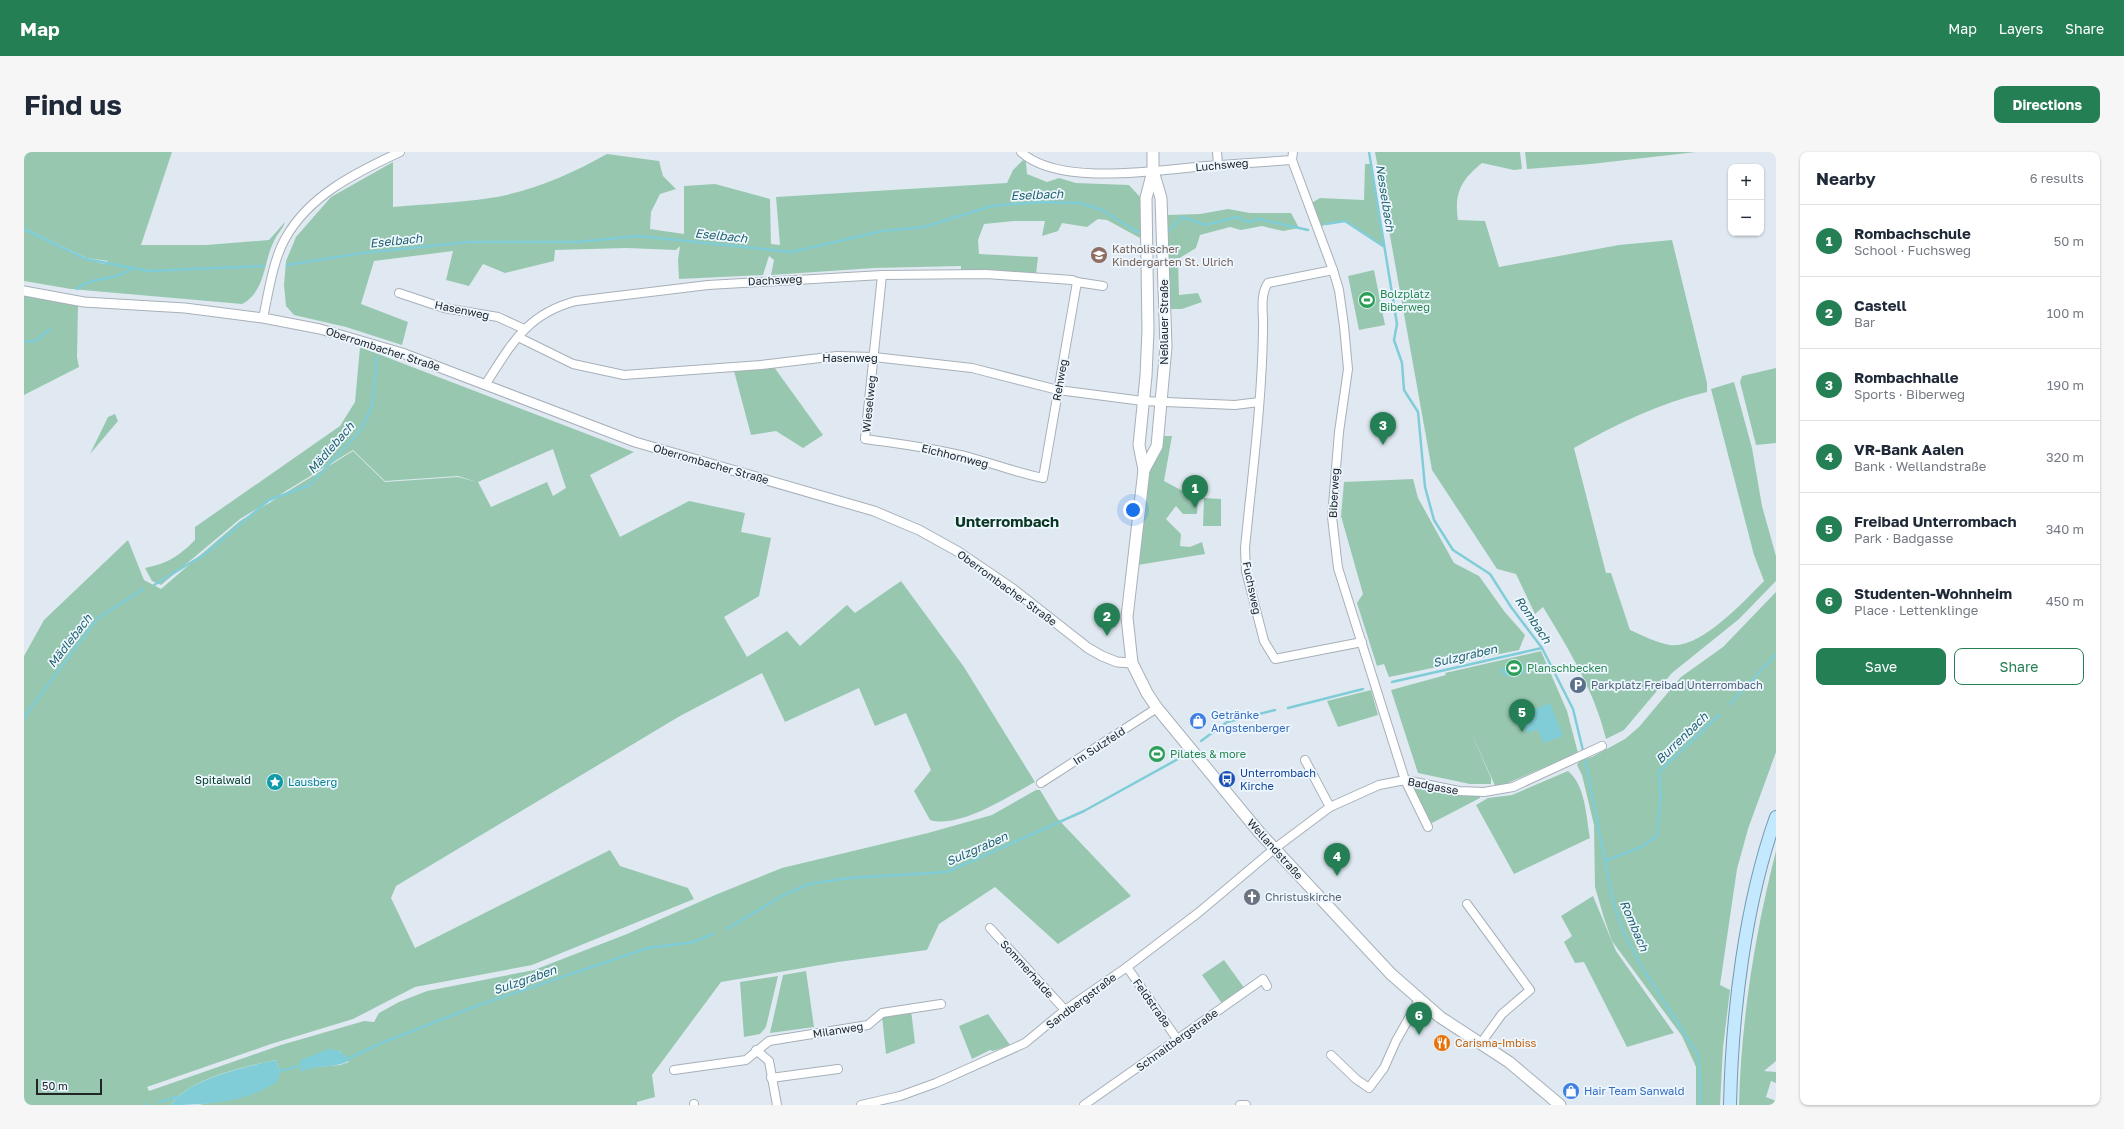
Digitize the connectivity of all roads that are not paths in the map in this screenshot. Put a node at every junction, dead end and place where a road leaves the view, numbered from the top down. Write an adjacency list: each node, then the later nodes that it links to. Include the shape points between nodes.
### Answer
1 (400, 152): 14 (street, via 360,172 306,210 284,239)
2 (1022, 152): 7 (street, Luchsweg, via 1047,167 1066,171 1101,174)
3 (1153, 152): 7 (main road, Neßlauer Straße)
4 (1217, 152): 6 (street)
5 (1292, 156): 6 (street, Luchsweg); 8 (street, Biberweg)
6 (1218, 165): 7 (street, Luchsweg)
7 (1153, 171): 20 (main road, Neßlauer Straße, via 1146,198 1148,330); 22 (main road, Neßlauer Straße, via 1161,198 1164,257 1166,347)
8 (1333, 270): 21 (street, Fuchsweg, via 1268,283 1263,290); 26 (street, Biberweg, via 1340,297 1348,369 1338,439 1332,517 1338,568)
9 (882, 275): 10 (street, Dachsweg, via 986,274); 15 (street, Dachsweg, via 708,285 576,301 544,312); 17 (street, Wieselweg)
10 (1077, 282): 11 (street, Dachsweg); 19 (street, Rehweg)
11 (1103, 286)
12 (24, 291): 14 (street, Oberrombacher Straße, via 84,302 185,308)
13 (400, 293): 15 (street, Hasenweg, via 444,308 498,317)
14 (263, 318): 18 (street, Oberrombacher Straße, via 320,329 402,353)
15 (524, 329): 16 (street, Dachsweg)
16 (518, 337): 17 (street, Hasenweg, via 573,364 624,375 760,365 837,356); 18 (street, Dachsweg)
17 (874, 357): 19 (street, Hasenweg, via 972,368); 23 (street, Wieselweg)
18 (485, 385): 27 (street, Oberrombacher Straße, via 635,442 893,518 957,551 1013,589 1088,648 1117,662)
19 (1058, 390): 20 (street, Hasenweg); 25 (street, Rehweg)
20 (1144, 401): 22 (street, Hasenweg); 24 (main road, Neßlauer Straße, via 1139,445)
21 (1259, 402): 22 (street, via 1235,405); 26 (street, Fuchsweg, via 1245,548 1246,571 1264,642 1276,659)
22 (1162, 403): 24 (main road, Neßlauer Straße, via 1157,446)
23 (865, 439): 25 (street, Eichhornweg, via 911,445 968,457)
24 (1144, 470): 27 (main road, Neßlauer Straße, via 1127,617)
25 (1043, 478)
26 (1362, 642): 31 (street, Biberweg)
27 (1132, 663): 28 (main road, Wellandstraße)
28 (1157, 708): 32 (street, Im Sulzfeld); 36 (main road, Wellandstraße)
29 (1602, 746): 31 (street, Badgasse, via 1499,791 1459,791)
30 (1306, 760): 33 (street)
31 (1405, 780): 33 (street, Badgasse, via 1379,785); 35 (street, Biberweg)
32 (1041, 784)
33 (1330, 807): 36 (street, Badgasse)
34 (1776, 817): 57 (main road, via 1754,899 1743,962)
35 (1428, 827)
36 (1274, 849): 39 (street, Sandbergstraße, via 1198,913); 41 (main road, Wellandstraße, via 1391,974)
37 (1467, 904): 45 (street, via 1530,990 1502,1014)
38 (990, 928): 43 (street, Sommerhalde)
39 (1126, 967): 43 (street, Sandbergstraße); 44 (street, Feldstraße)
40 (1268, 986): 44 (street, Schnaitbergstraße, via 1263,979)
41 (1419, 1000): 45 (main road, Wellandstraße, via 1440,1017); 47 (street, via 1384,1068 1369,1088)
42 (942, 1004): 46 (street, Milanweg, via 882,1012 868,1025 769,1041)
43 (1064, 1010): 52 (street, Sandbergstraße, via 1016,1048 908,1094)
44 (1177, 1039): 53 (street, Schnaitbergstraße)
45 (1481, 1043): 56 (main road, Wellandstraße, via 1522,1072)
46 (756, 1050): 49 (street, Milanweg, via 746,1060); 50 (street, via 769,1061)
47 (1331, 1055)
48 (838, 1069): 50 (street)
49 (674, 1070)
50 (771, 1078): 51 (street)
51 (777, 1105)
52 (861, 1105)
53 (1084, 1105)
54 (1240, 1105): 55 (street)
55 (1246, 1105)
56 (1560, 1105)
57 (1730, 1105)

